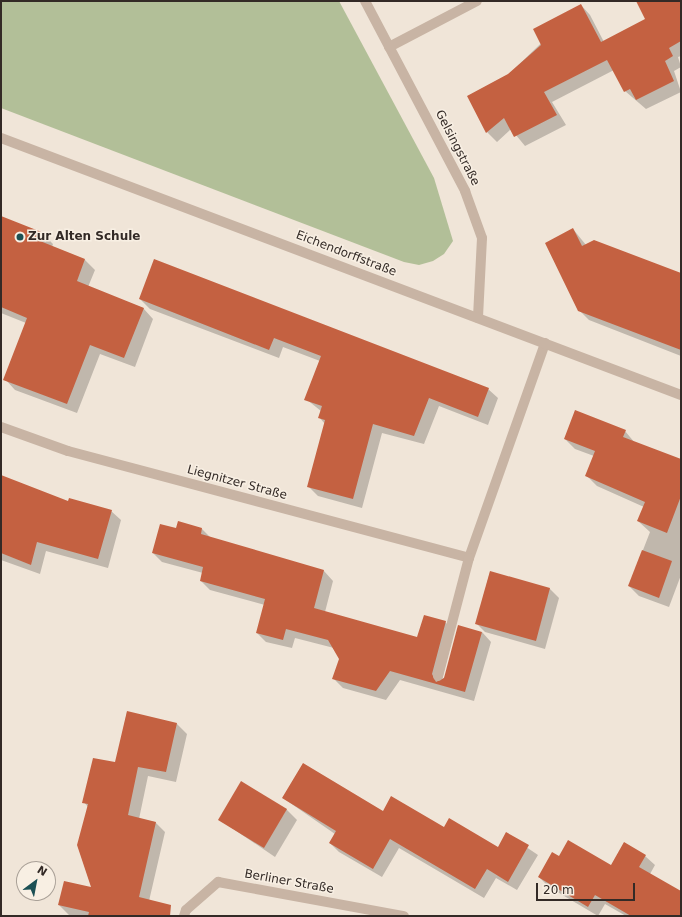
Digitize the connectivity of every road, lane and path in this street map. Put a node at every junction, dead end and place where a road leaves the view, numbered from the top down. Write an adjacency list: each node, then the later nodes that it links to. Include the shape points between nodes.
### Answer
1 (365, 1): 3 (street, Gelsingstraße)
2 (477, 1): 3 (street)
3 (389, 47): 5 (street, Gelsingstraße, via 465,191 482,238)
4 (1, 138): 5 (street, Eichendorffstraße)
5 (478, 318): 6 (street, Eichendorffstraße)
6 (545, 343): 7 (street, Eichendorffstraße); 9 (street)
7 (681, 395)
8 (1, 427): 9 (street, Liegnitzer Straße, via 68,451)
9 (469, 558): 10 (street)
10 (438, 676)
11 (184, 916): 12 (street, Berliner Straße, via 186,910 218,882)
12 (404, 916)

